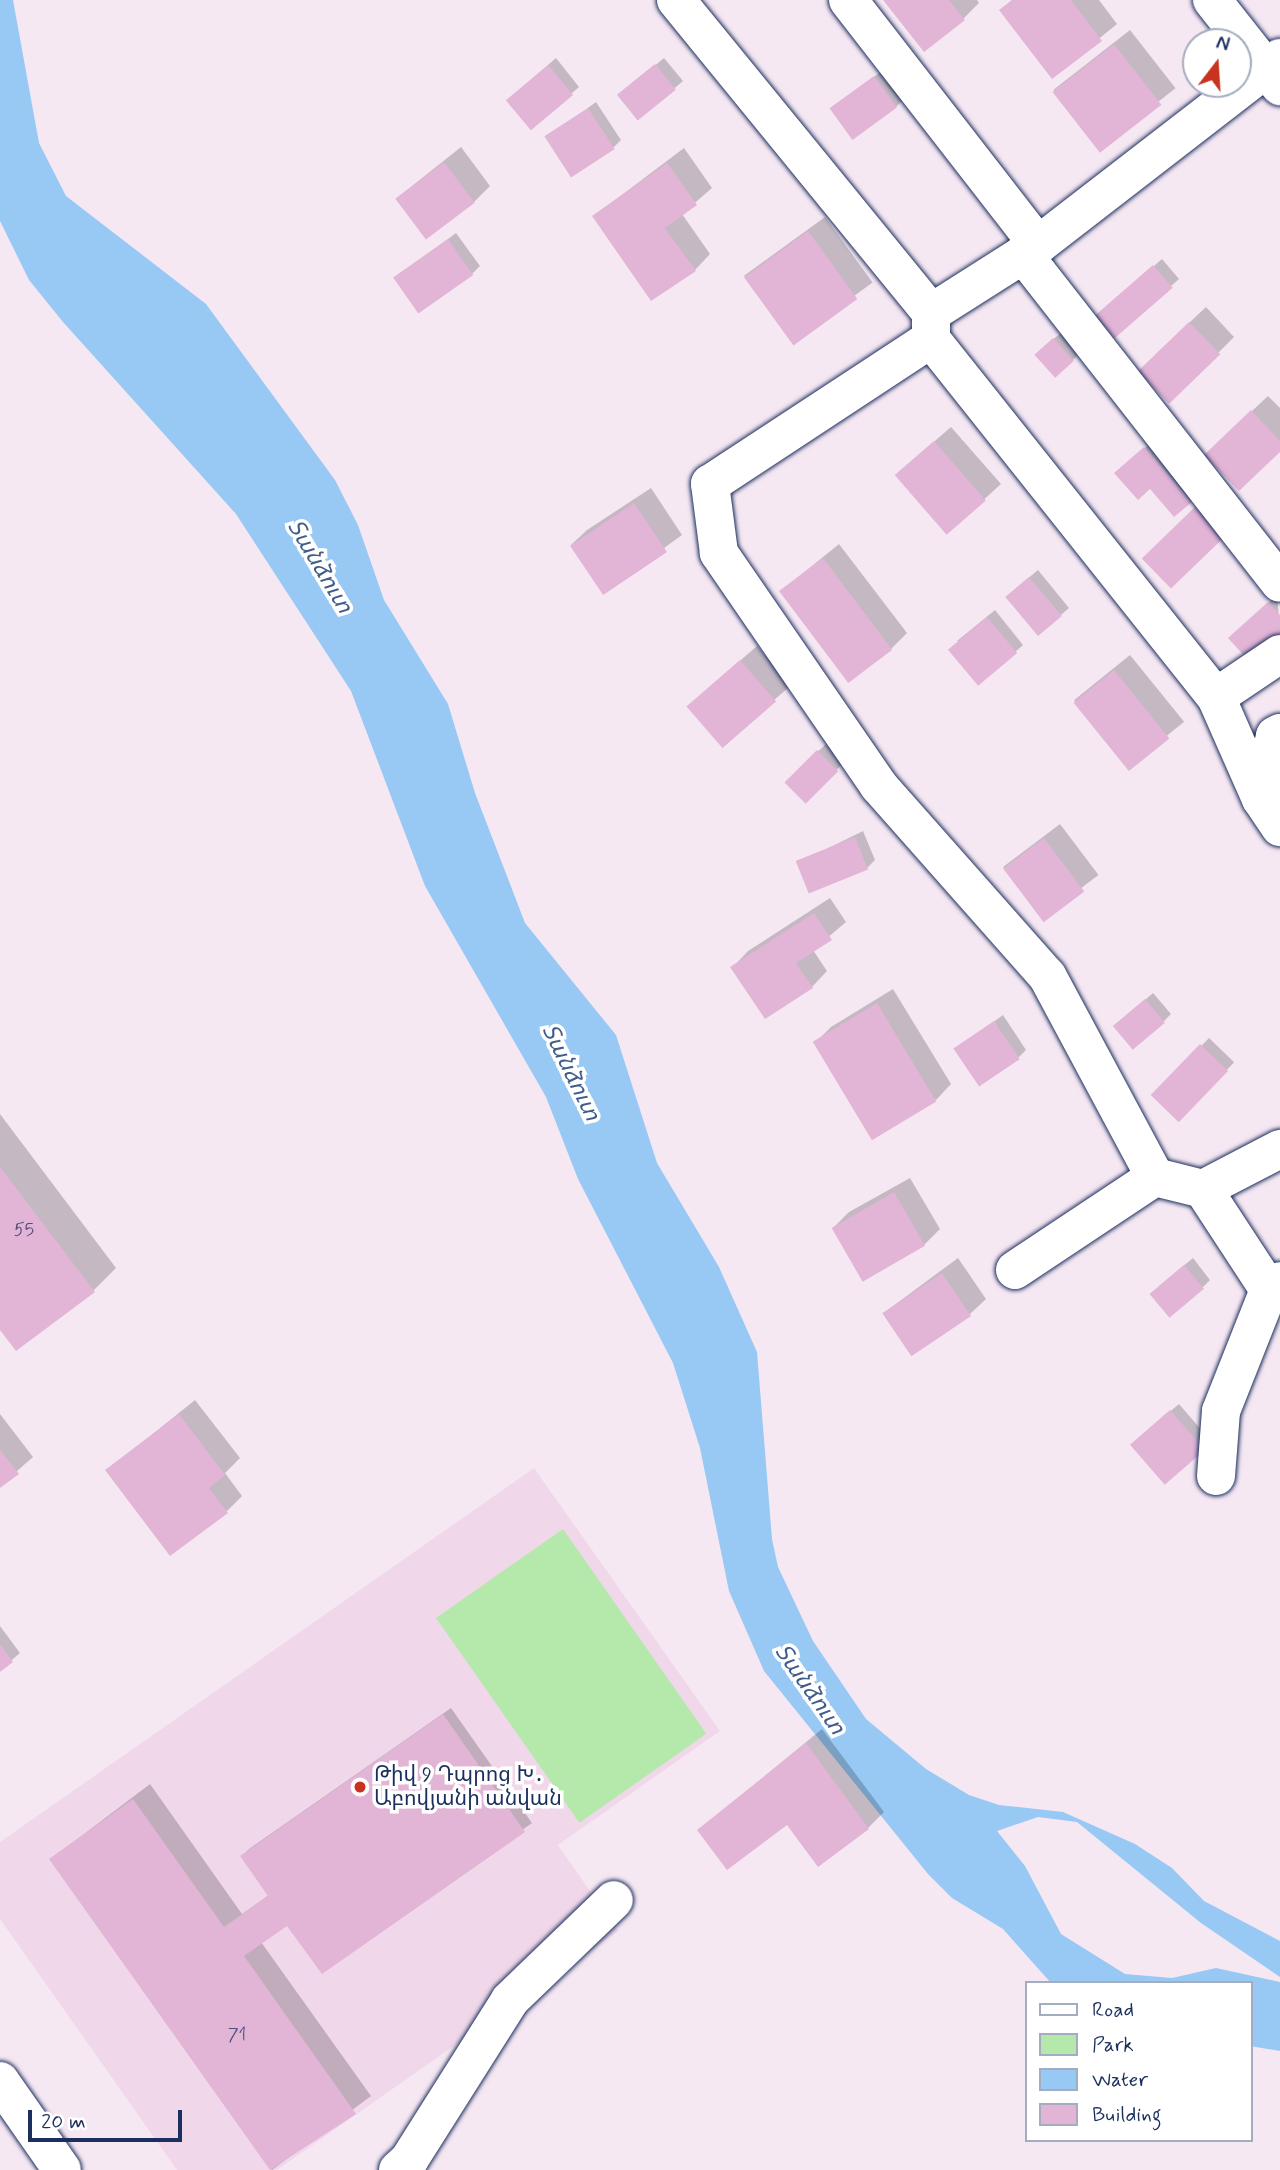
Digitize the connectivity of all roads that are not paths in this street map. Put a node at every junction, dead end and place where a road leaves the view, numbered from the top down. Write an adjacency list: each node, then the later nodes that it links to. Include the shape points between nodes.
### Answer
1 (676, 0): 6 (main road)
2 (848, 0): 5 (main road)
3 (1212, 0): 4 (main road)
4 (1275, 71): 5 (main road)
5 (1031, 249): 6 (main road); 7 (main road)
6 (931, 326): 9 (main road); 13 (main road, via 709,484 719,553 879,786 1047,976)
7 (1280, 583)
8 (1280, 654): 9 (main road)
9 (1216, 696): 11 (main road)
10 (1280, 733): 11 (main road)
11 (1270, 813)
12 (1280, 1149): 14 (main road)
13 (1156, 1177): 14 (main road); 15 (main road)
14 (1203, 1189): 16 (main road)
15 (1015, 1270)
16 (1275, 1285): 17 (main road, via 1221,1411)
17 (1216, 1476)
18 (614, 1900): 21 (main road, via 509,2000 409,2160)
19 (0, 2081): 20 (main road)
20 (62, 2170)
21 (398, 2170)

